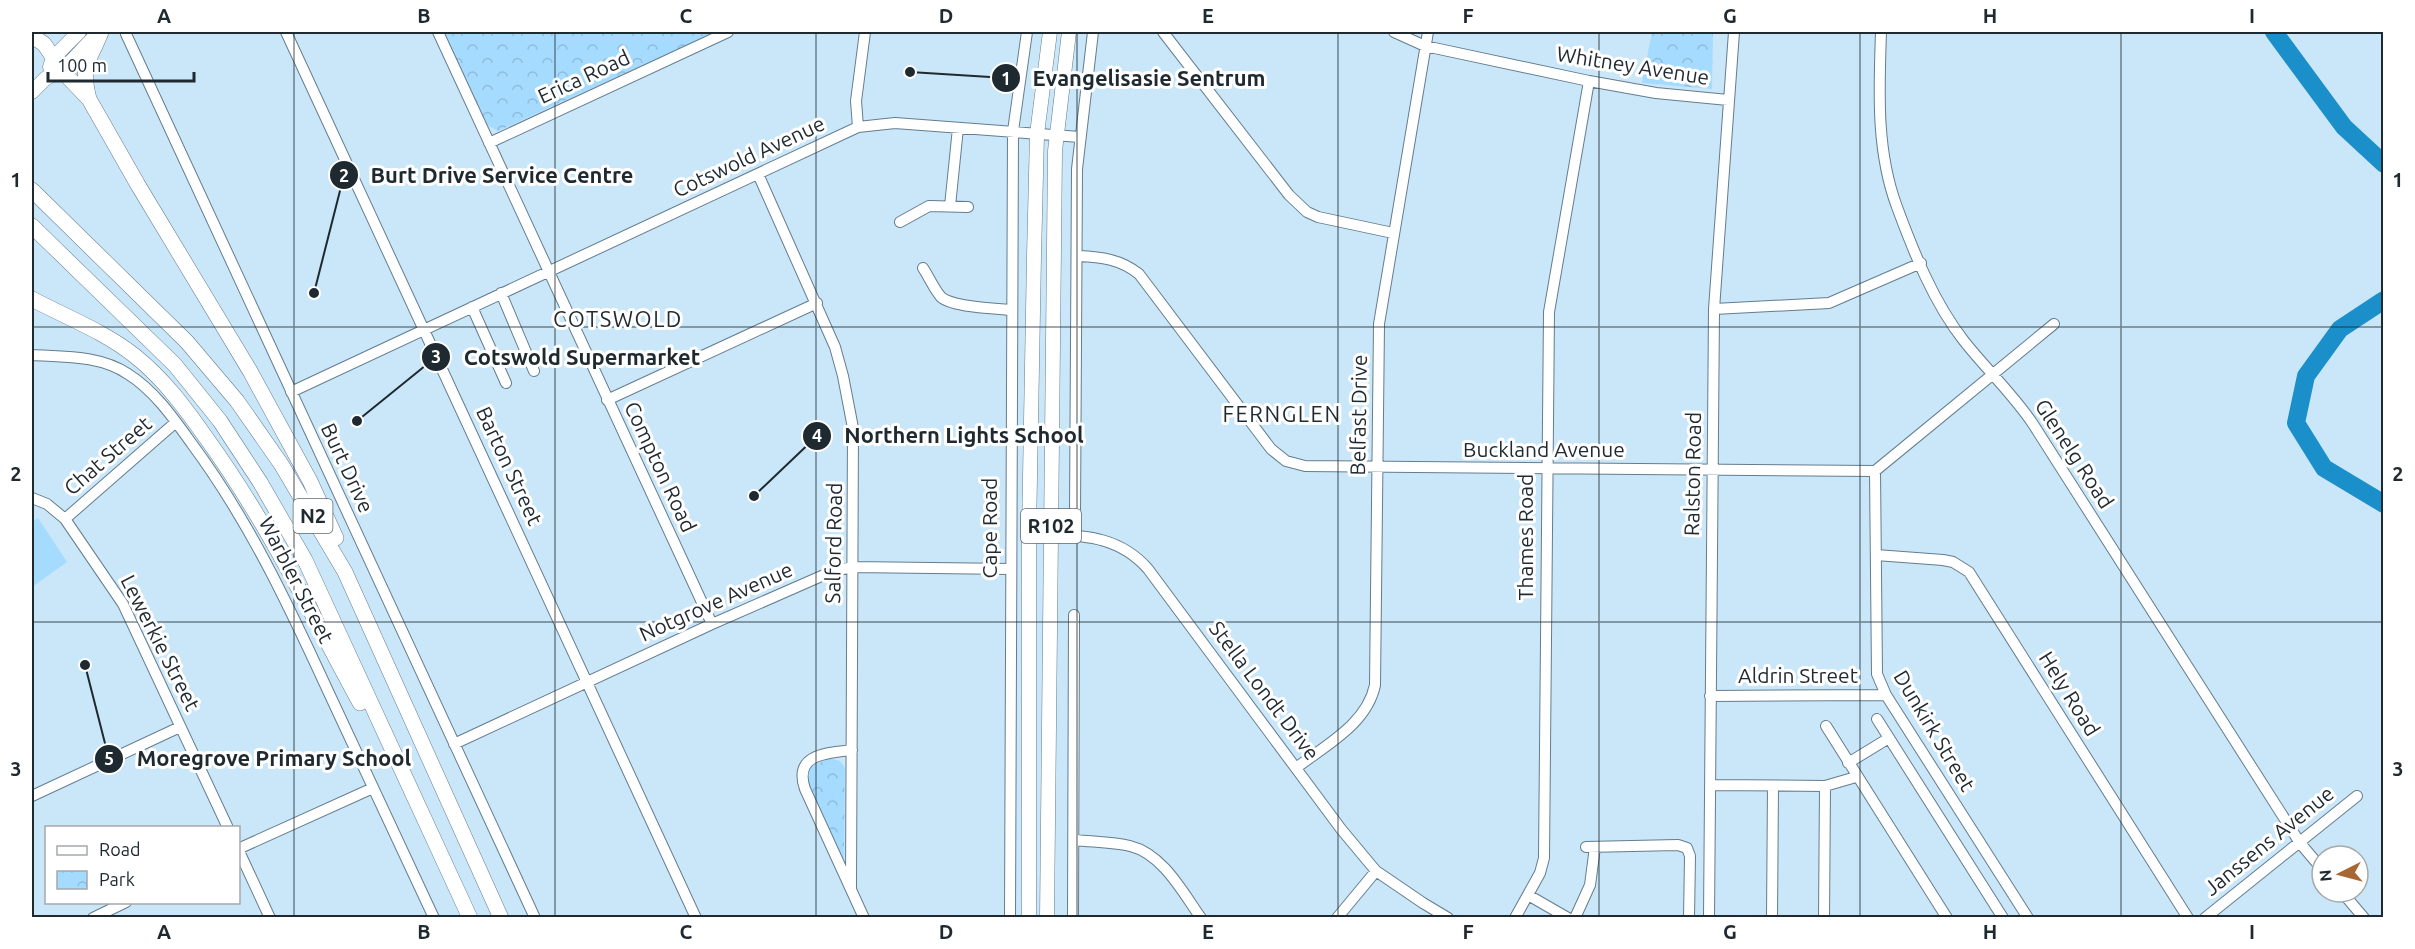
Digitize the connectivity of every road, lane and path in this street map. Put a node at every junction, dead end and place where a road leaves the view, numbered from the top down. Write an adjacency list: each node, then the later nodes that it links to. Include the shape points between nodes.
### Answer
1 (79, 32): 19 (main road)
2 (100, 32): 20 (main road); 24 (highway, via 85,67)
3 (286, 32): 51 (street, Barton Street)
4 (438, 32): 32 (street, Compton Road)
5 (728, 32): 32 (street, Erica Road)
6 (866, 32): 26 (street, via 856,102)
7 (1027, 32): 28 (street, Cape Road)
8 (1050, 32): 29 (main road, Cape Road / R102)
9 (1069, 32): 30 (main road, R102)
10 (1093, 32): 31 (street)
11 (1163, 32): 39 (street, via 1289,195 1307,212)
12 (1394, 32): 18 (street, Whitney Avenue)
13 (1428, 32): 18 (street, Belfast Drive)
14 (1734, 32): 25 (street, Ralston Road)
15 (1881, 32): 41 (street, Glenelg Road, via 1878,99 1886,169 1896,206)
16 (126, 34): 56 (street, Burt Drive)
17 (32, 36): 19 (highway, via 44,44)
18 (1425, 46): 22 (street, Whitney Avenue); 39 (street, Belfast Drive)
19 (53, 58): 20 (highway); 21 (main road)
20 (62, 71): 21 (main road); 24 (highway)
21 (46, 78): 23 (main road)
22 (1589, 81): 25 (street, Whitney Avenue); 60 (street, Thames Road, via 1549,312)
23 (32, 92)
24 (89, 99): 71 (highway, via 228,331 299,461 344,556)
25 (1728, 100): 48 (street, Ralston Road)
26 (858, 128): 27 (street, Cotswold Avenue, via 895,123); 33 (street, Cotswold Avenue)
27 (958, 128): 28 (street, Cotswold Avenue); 35 (street)
28 (1013, 131): 29 (street, Cotswold Avenue); 49 (street, Cape Road)
29 (1037, 134): 30 (street, Cotswold Avenue); 66 (main road, Cape Road / R102)
30 (1056, 135): 31 (street, Cotswold Avenue); 67 (main road, R102)
31 (1080, 137): 40 (street)
32 (489, 143): 43 (street, Compton Road)
33 (758, 174): 43 (street, Cotswold Avenue); 46 (street, Salford Road)
34 (32, 190): 71 (highway, N2, via 160,314 225,386 281,464)
35 (950, 206): 36 (street); 37 (street, via 925,207)
36 (968, 207)
37 (900, 222)
38 (32, 226): 92 (highway, N2, via 163,352 220,421 305,560)
39 (1393, 233): 59 (street, Belfast Drive, via 1379,324)
40 (1078, 256): 59 (street, Buckland Avenue, via 1118,261 1139,274 1278,456 1294,465); 64 (street)
41 (1921, 263): 48 (street, via 1829,303); 54 (street, Glenelg Road, via 1942,308)
42 (923, 268): 49 (street, via 946,301)
43 (549, 271): 44 (street, Cotswold Avenue); 57 (street, Compton Road)
44 (501, 293): 47 (street, Cotswold Avenue); 53 (street)
45 (32, 299): 92 (highway, via 116,342 135,356 196,424 276,545)
46 (817, 303): 57 (street); 69 (street, Salford Road, via 838,356 851,420)
47 (472, 306): 51 (street, Cotswold Avenue); 55 (street)
48 (1714, 309): 61 (street, Ralston Road)
49 (1012, 310): 70 (street, Cape Road)
50 (2054, 324): 54 (street)
51 (423, 329): 56 (street, Cotswold Avenue); 74 (street, Barton Street)
52 (32, 355): 58 (street, Warbler Street, via 82,358 115,366 140,383)
53 (534, 371)
54 (1992, 375): 62 (street); 95 (street, Glenelg Road, via 2031,421)
55 (506, 383)
56 (291, 392): 81 (street, Burt Drive)
57 (607, 400): 73 (street, Compton Road)
58 (176, 422): 65 (street, Chat Street); 89 (street, Warbler Street, via 217,477 274,574)
59 (1378, 468): 60 (street, Buckland Avenue); 84 (street, Belfast Drive, via 1373,694 1360,718)
60 (1546, 470): 61 (street, Buckland Avenue); 101 (street, Thames Road, via 1544,858)
61 (1712, 470): 62 (street, Buckland Avenue); 76 (street, Ralston Road)
62 (1875, 471): 68 (street, Dunkirk Street)
63 (32, 498): 65 (street, Lewerkie Street)
64 (1075, 515)
65 (65, 519): 79 (street, Lewerkie Street, via 127,611)
66 (1029, 532): 67 (street, Stella Londt Drive); 113 (main road, Cape Road / R102)
67 (1051, 534): 84 (street, Stella Londt Drive, via 1099,539 1123,546 1134,554); 114 (main road, R102)
68 (1876, 555): 75 (street, Dunkirk Street, via 1876,667); 129 (street, Hely Road, via 1943,560 1969,572)
69 (853, 567): 70 (street, Notgrove Avenue); 73 (street, Notgrove Avenue, via 833,571); 82 (street, Salford Road)
70 (1011, 569): 112 (street, Cape Road)
71 (345, 572): 108 (highway, N2)
72 (1074, 615): 94 (street)
73 (712, 624): 74 (street, Notgrove Avenue)
74 (588, 683): 81 (street, Notgrove Avenue); 110 (street, Barton Street)
75 (1886, 695): 76 (street, Aldrin Street); 128 (street, Dunkirk Street)
76 (1710, 696): 86 (street, Ralston Road)
77 (1877, 719): 80 (street)
78 (1826, 726): 83 (street)
79 (180, 727): 90 (street); 93 (street, Lewerkie Street)
80 (1889, 738): 83 (street); 127 (street)
81 (454, 744): 109 (street, Burt Drive)
82 (852, 750): 100 (street, Salford Road); 100 (street, Salford Road, via 811,759 802,775)
83 (1848, 763): 85 (street)
84 (1296, 768): 99 (street, Stella Londt Drive)
85 (1856, 777): 88 (street); 126 (street)
86 (1710, 785): 87 (street); 123 (street, Ralston Road)
87 (1773, 786): 88 (street); 124 (street)
88 (1825, 786): 125 (street)
89 (373, 788): 96 (street); 106 (street, Warbler Street)
90 (32, 796)
91 (2358, 796): 95 (street, Janssens Avenue)
92 (424, 819): 107 (highway, N2)
93 (227, 826)
94 (1075, 840): 115 (street); 116 (street, via 1131,846 1150,855)
95 (2300, 843): 98 (street, Glenelg Road); 130 (street, Janssens Avenue)
96 (240, 849)
97 (240, 851): 105 (street)
98 (2310, 855)
99 (1376, 871): 117 (street); 118 (street, Stella Londt Drive)
100 (851, 888): 111 (street, Salford Road)
101 (1528, 895): 119 (street, Thames Road); 120 (street)
102 (2352, 904): 131 (street)
103 (117, 913): 104 (street)
104 (93, 918)
105 (270, 918)
106 (434, 918)
107 (470, 918)
108 (501, 918)
109 (535, 918)
110 (696, 918)
111 (864, 918)
112 (1010, 918)
113 (1029, 918)
114 (1047, 918)
115 (1073, 918)
116 (1201, 918)
117 (1337, 918)
118 (1448, 918)
119 (1515, 918)
120 (1568, 918)
121 (1575, 918): 122 (street, via 1590,885 1591,847 1678,846 1687,848 1690,856)
122 (1689, 918)
123 (1709, 918)
124 (1772, 918)
125 (1824, 918)
126 (1947, 918)
127 (2003, 918)
128 (2028, 918)
129 (2188, 918)
130 (2205, 918)
131 (2364, 918)

